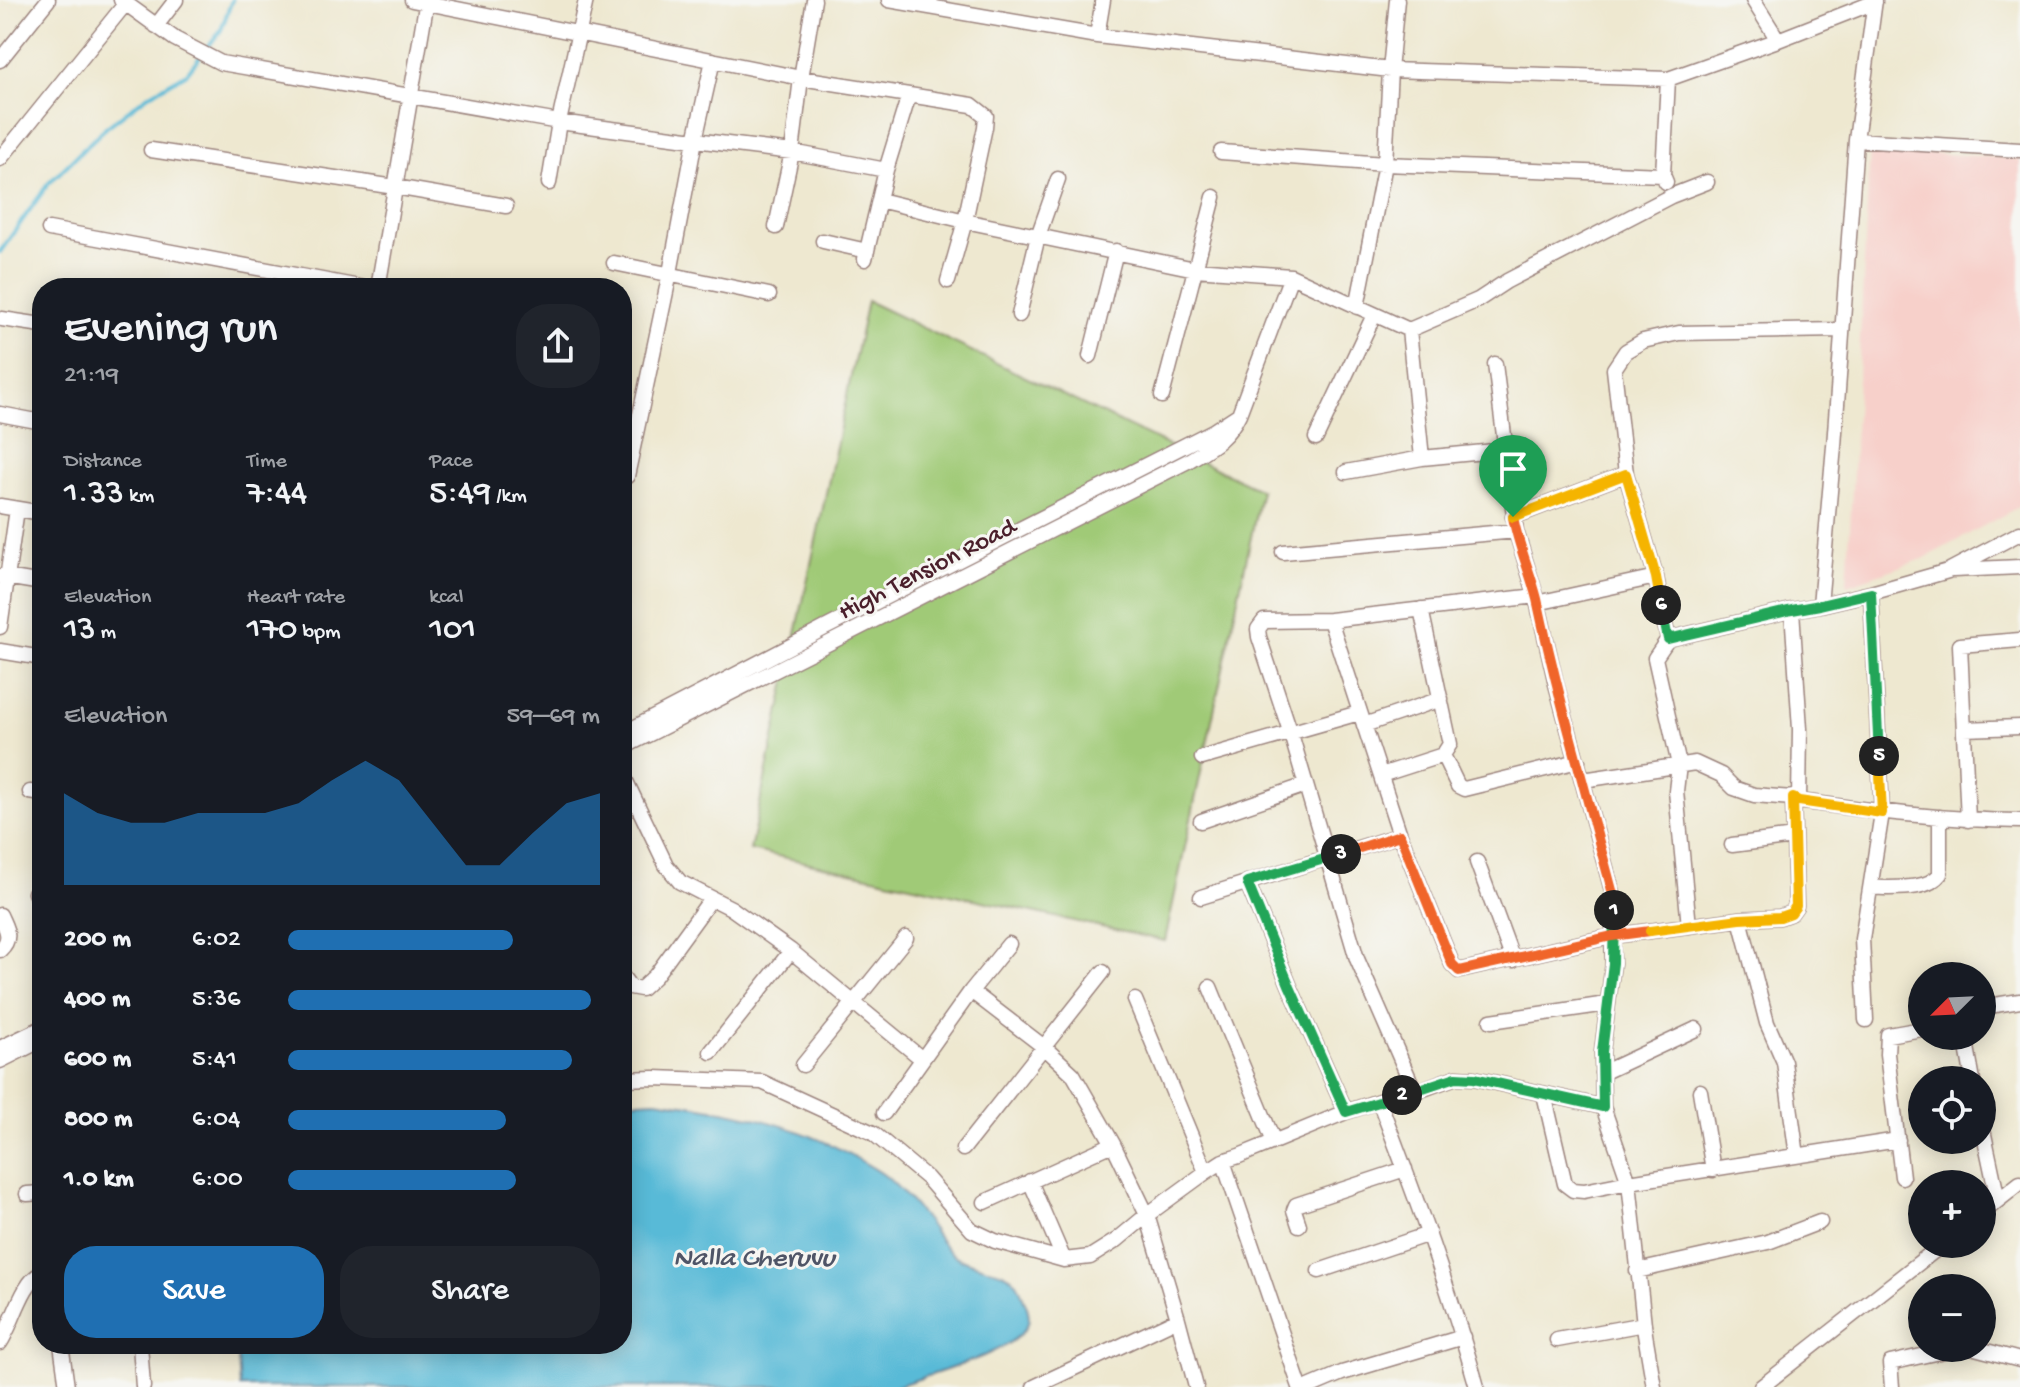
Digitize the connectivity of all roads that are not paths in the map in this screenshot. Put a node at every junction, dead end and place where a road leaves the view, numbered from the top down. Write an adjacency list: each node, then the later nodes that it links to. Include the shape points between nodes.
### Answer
1 (48, 0): 16 (street)
2 (176, 0): 12 (street)
3 (586, 0): 13 (street)
4 (814, 0): 19 (street)
5 (889, 0): 14 (street)
6 (1103, 0): 14 (street)
7 (1397, 0): 18 (street)
8 (1753, 0): 15 (street)
9 (422, 1): 13 (street); 22 (street)
10 (1875, 1): 15 (street); 25 (street)
11 (124, 2): 12 (street); 30 (street)
12 (156, 26): 22 (street, via 221,63)
13 (579, 32): 17 (street); 23 (street)
14 (1097, 36): 18 (street)
15 (1778, 40): 20 (street)
16 (0, 60)
17 (713, 60): 19 (street); 24 (street)
18 (1390, 70): 20 (street); 31 (street)
19 (801, 78): 21 (street); 28 (street)
20 (1668, 79): 33 (street)
21 (909, 95): 32 (street); 42 (street, via 972,105 986,116)
22 (410, 97): 23 (street); 37 (street)
23 (559, 122): 24 (street); 36 (street)
24 (695, 140): 28 (street); 50 (street)
25 (1856, 140): 27 (street); 62 (street)
26 (151, 150): 37 (street)
27 (2020, 150)
28 (792, 152): 32 (street); 43 (street)
29 (1221, 152): 31 (street)
30 (0, 159)
31 (1385, 164): 33 (street); 56 (street)
32 (886, 170): 40 (street)
33 (1663, 175): 38 (street)
34 (1058, 179): 45 (street)
35 (1707, 182): 38 (street)
36 (549, 183)
37 (395, 187): 41 (street); 53 (street)
38 (1671, 196): 61 (street, via 1478,300)
39 (1214, 197): 49 (street)
40 (879, 200): 42 (street); 46 (street, via 866,255)
41 (506, 206)
42 (965, 221): 45 (street); 54 (street)
43 (776, 227)
44 (49, 229): 52 (street)
45 (1038, 236): 47 (street); 57 (street)
46 (823, 241)
47 (1116, 251): 49 (street); 63 (street)
48 (614, 263): 50 (street)
49 (1195, 269): 51 (street); 65 (street)
50 (670, 273): 55 (street); 70 (street)
51 (1291, 276): 56 (street); 96 (street, High Tension Road, via 1239,414)
52 (311, 278)
53 (380, 278)
54 (948, 281)
55 (769, 295)
56 (1357, 307): 58 (street)
57 (1019, 315)
58 (1374, 315): 61 (street); 68 (street)
59 (2, 319): 60 (street)
60 (32, 324)
61 (1409, 330): 71 (street)
62 (1842, 330): 73 (street, via 1679,333 1643,341 1626,351 1614,369); 87 (street)
63 (1090, 356)
64 (1495, 364): 69 (street)
65 (1162, 396)
66 (0, 414): 67 (street)
67 (32, 420)
68 (1316, 438)
69 (1505, 450): 71 (street); 77 (street)
70 (632, 452)
71 (1422, 458): 72 (street)
72 (1346, 472)
73 (1626, 474): 77 (street); 83 (street)
74 (0, 506): 75 (street)
75 (17, 509): 76 (street); 82 (street)
76 (32, 511)
77 (1515, 524): 79 (street); 86 (street)
78 (2020, 533): 81 (street)
79 (1283, 552)
80 (2020, 567): 81 (street)
81 (1948, 571): 85 (street)
82 (3, 576): 84 (street); 91 (street)
83 (1656, 577): 86 (street); 92 (street)
84 (32, 581)
85 (1871, 593): 87 (street); 113 (street)
86 (1537, 599): 88 (street); 106 (street)
87 (1820, 605): 89 (street)
88 (1421, 609): 90 (street); 97 (street)
89 (1792, 610): 92 (street); 112 (street, via 1800,729)
90 (1330, 620): 98 (street); 102 (street, via 1264,621 1258,629)
91 (0, 627)
92 (1668, 639): 107 (street, via 1655,658)
93 (2020, 640): 100 (street, via 1960,645)
94 (0, 651): 95 (street)
95 (32, 656)
96 (721, 690): 101 (street, High Tension Road); 103 (street, High Tension Road)
97 (1441, 699): 98 (street); 104 (street, via 1450,744)
98 (1362, 719): 102 (street); 108 (street)
99 (2020, 727): 100 (street)
100 (1964, 729): 115 (street)
101 (632, 730)
102 (1291, 734): 105 (street); 110 (street)
103 (632, 742)
104 (1443, 755): 106 (street, via 1464,789); 108 (street)
105 (1202, 758)
106 (1578, 761): 109 (street)
107 (1679, 765): 109 (street); 112 (street, via 1706,766 1734,788 1754,795); 129 (street, via 1676,791)
108 (1381, 775): 118 (street)
109 (1583, 780): 130 (street, via 1613,894)
110 (1306, 785): 116 (street); 121 (street)
111 (632, 794): 126 (street, via 666,865 680,882)
112 (1796, 800): 113 (street); 119 (street)
113 (1882, 813): 114 (street); 124 (street)
114 (1940, 817): 115 (street); 124 (street, via 1936,879 1919,886)
115 (1968, 820): 117 (street)
116 (1201, 821)
117 (2020, 821)
118 (1400, 835): 121 (street); 135 (street, via 1452,964 1467,971)
119 (1794, 837): 120 (street); 128 (street, via 1796,906 1780,917)
120 (1732, 845)
121 (1329, 857): 123 (street); 160 (street, via 1357,959)
122 (1477, 862): 135 (street)
123 (1247, 882): 125 (street); 164 (street)
124 (1871, 888): 145 (street, via 1862,939)
125 (1201, 897)
126 (711, 899): 134 (street); 137 (street, via 655,976 641,989)
127 (0, 915): 133 (street, via 8,938)
128 (1740, 919): 129 (street); 171 (street, via 1767,1023 1784,1062)
129 (1689, 926): 130 (street)
130 (1612, 936): 135 (street); 143 (street)
131 (906, 938): 142 (street)
132 (1009, 944): 139 (street)
133 (0, 950)
134 (791, 951): 142 (street); 153 (street)
135 (1513, 960)
136 (1103, 972): 151 (street)
137 (632, 987)
138 (1210, 987): 167 (street)
139 (971, 991): 151 (street); 154 (street)
140 (1135, 1000): 175 (street)
141 (2020, 1001): 144 (street)
142 (855, 1003): 154 (street); 156 (street)
143 (1607, 1004): 146 (street); 157 (street)
144 (1996, 1005)
145 (1866, 1020)
146 (1491, 1021)
147 (1696, 1029): 157 (street)
148 (1908, 1031): 166 (street, via 1888,1035)
149 (32, 1034): 152 (street)
150 (32, 1045): 155 (street)
151 (1044, 1047): 168 (street, via 1073,1074); 169 (street)
152 (0, 1048)
153 (711, 1052)
154 (922, 1059): 165 (street)
155 (0, 1061)
156 (803, 1065)
157 (1602, 1073): 163 (street)
158 (632, 1079): 187 (street, via 762,1082 873,1133 927,1178 972,1230)
159 (1700, 1091): 174 (street)
160 (1415, 1092): 161 (street, via 1456,1077); 162 (street)
161 (1544, 1094): 163 (street); 178 (street, via 1565,1184 1584,1191)
162 (1379, 1101): 164 (street); 173 (street)
163 (1603, 1107): 178 (street)
164 (1346, 1112): 167 (street)
165 (884, 1113)
166 (1898, 1140): 171 (street); 176 (street)
167 (1274, 1142): 172 (street)
168 (1113, 1144): 177 (street); 182 (street)
169 (963, 1149)
170 (1988, 1154): 180 (street)
171 (1797, 1156): 174 (street)
172 (1223, 1161): 175 (street); 205 (street)
173 (1405, 1169): 184 (street, via 1296,1205); 185 (street)
174 (1713, 1170): 178 (street)
175 (1206, 1172): 182 (street)
176 (1902, 1177)
177 (1030, 1181): 181 (street); 187 (street)
178 (1629, 1182): 189 (street)
179 (2020, 1183): 180 (street)
180 (1998, 1200)
181 (985, 1202)
182 (1147, 1215): 187 (street, via 1090,1257); 191 (street)
183 (1820, 1222): 189 (street, via 1768,1242)
184 (1299, 1225)
185 (1429, 1234): 188 (street); 193 (street)
186 (1925, 1258): 209 (street)
187 (1064, 1260)
188 (1319, 1271)
189 (1637, 1271): 192 (street)
190 (32, 1280): 195 (street)
191 (1178, 1319): 203 (street); 204 (street)
192 (1644, 1324): 194 (street); 208 (street)
193 (1463, 1337): 206 (street); 207 (street)
194 (1557, 1340)
195 (0, 1343)
196 (62, 1354): 201 (street)
197 (141, 1354): 202 (street)
198 (1996, 1354): 200 (street)
199 (1908, 1359): 210 (street, via 1890,1363)
200 (2020, 1360)
201 (67, 1387)
202 (143, 1387)
203 (1034, 1387)
204 (1196, 1387)
205 (1300, 1387)
206 (1309, 1387)
207 (1477, 1387)
208 (1654, 1387)
209 (1761, 1387)
210 (1892, 1387)

